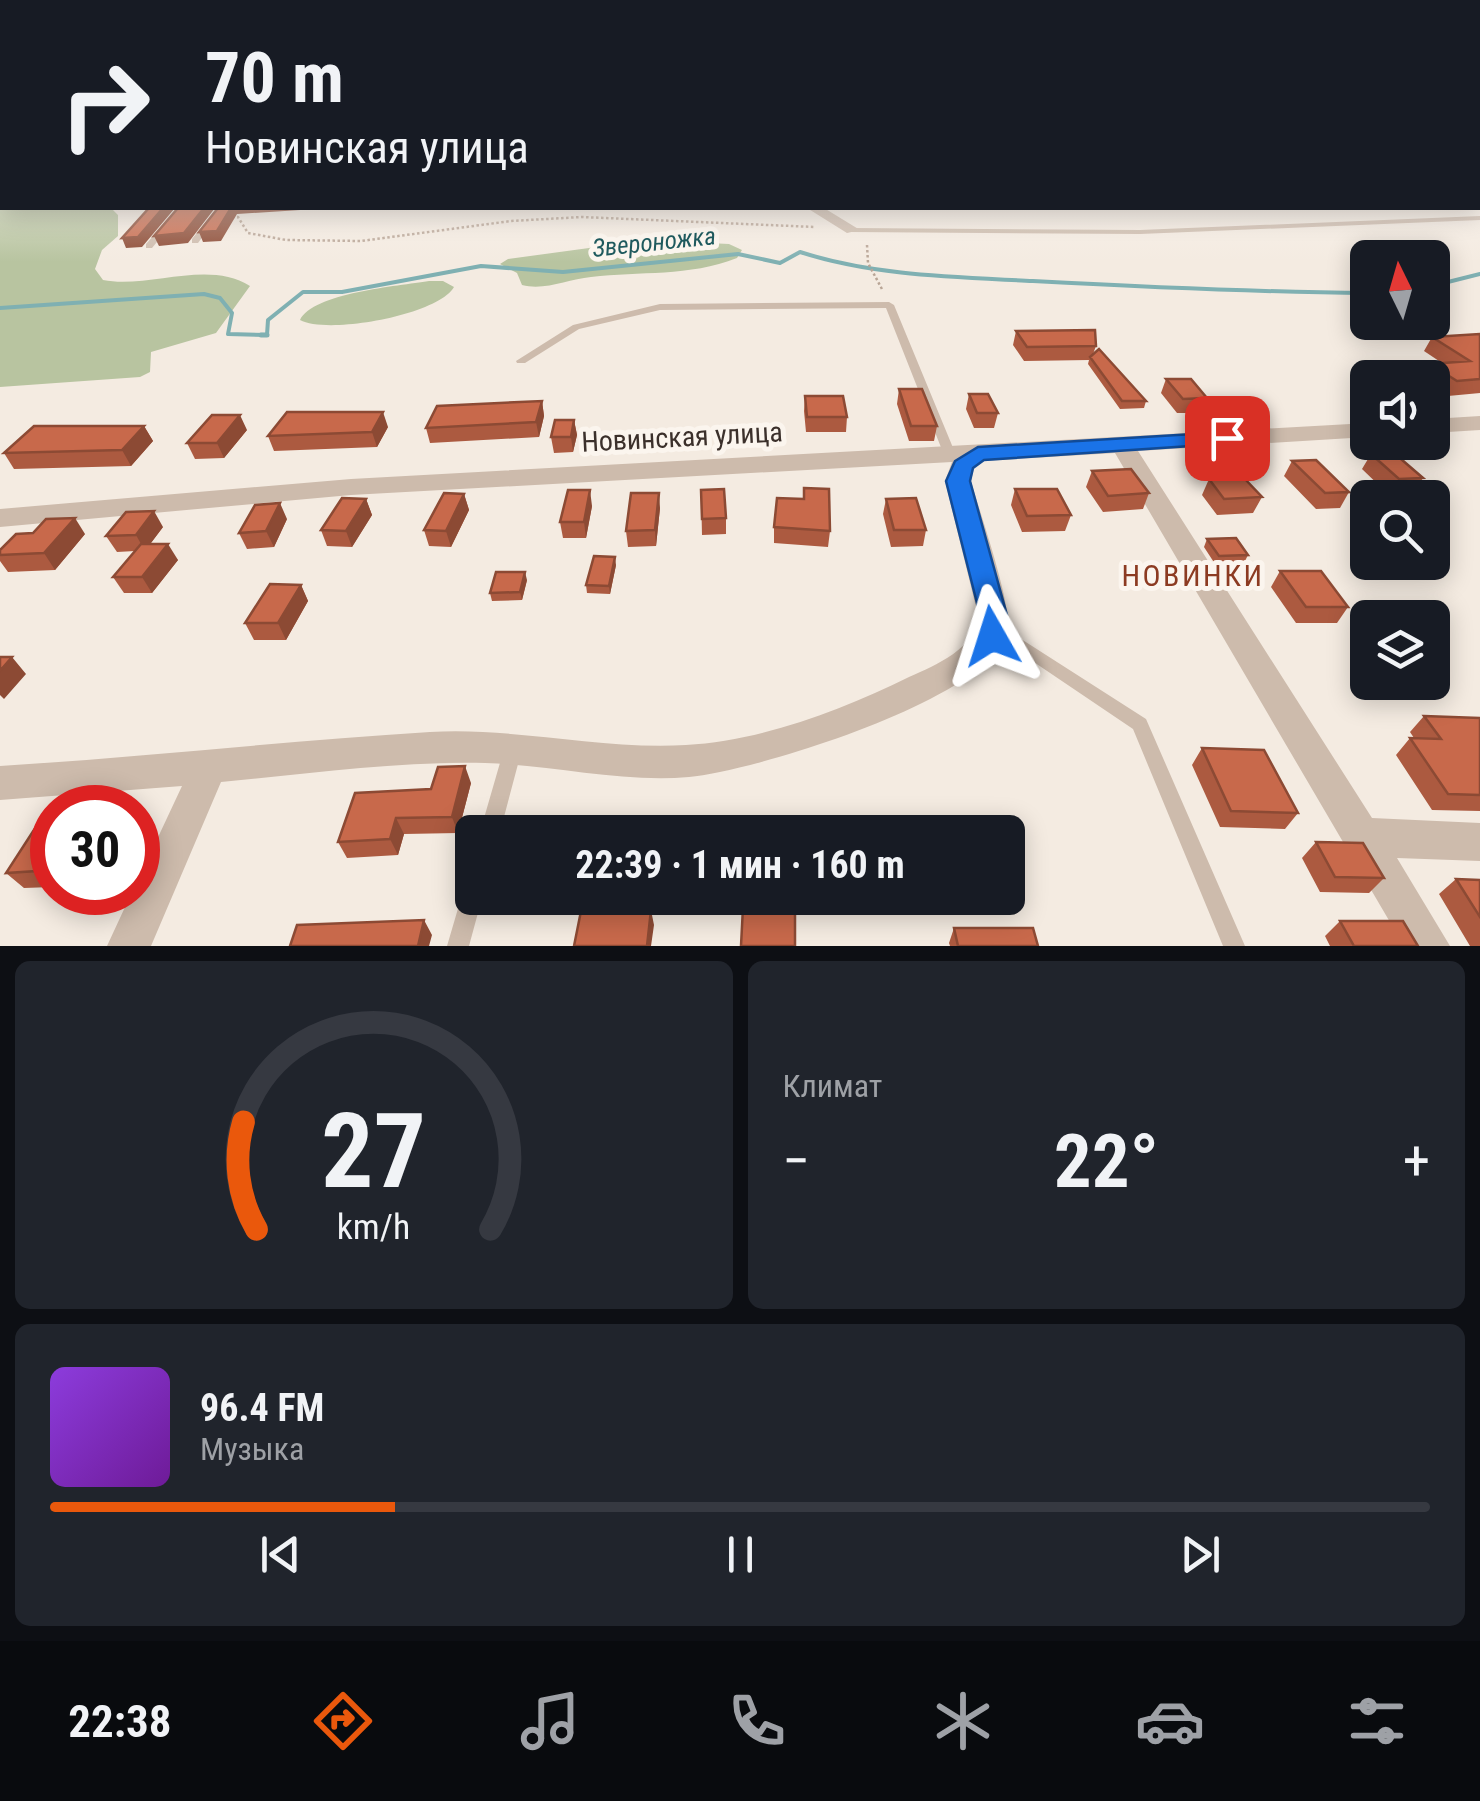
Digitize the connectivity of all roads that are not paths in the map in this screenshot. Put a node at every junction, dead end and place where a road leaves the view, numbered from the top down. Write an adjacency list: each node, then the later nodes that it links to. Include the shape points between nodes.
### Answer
1 (180, 210): 7 (lane)
2 (218, 210): 6 (lane)
3 (817, 210): 5 (street)
4 (1480, 218): 5 (lane, via 1140,232)
5 (848, 228)
6 (195, 241)
7 (148, 246)
8 (522, 361): 13 (lane, via 576,327 660,307 889,305)
9 (1480, 423): 10 (street)
10 (1450, 425)
11 (1350, 431): 12 (street, Новинская улица)
12 (1122, 445): 13 (street, Новинская улица); 20 (street)
13 (962, 463): 14 (street, Новинская улица, via 916,456 491,476); 15 (street)
14 (0, 518)
15 (992, 626): 16 (street, via 976,654 942,676 774,744 686,761); 25 (lane, via 1140,724)
16 (513, 749): 17 (street, via 432,748); 19 (lane)
17 (208, 770): 18 (street); 23 (street)
18 (0, 783)
19 (495, 815)
20 (1362, 836): 21 (street); 26 (street)
21 (1480, 842)
22 (467, 915): 24 (lane)
23 (129, 946)
24 (458, 946)
25 (1234, 946)
26 (1428, 946)

